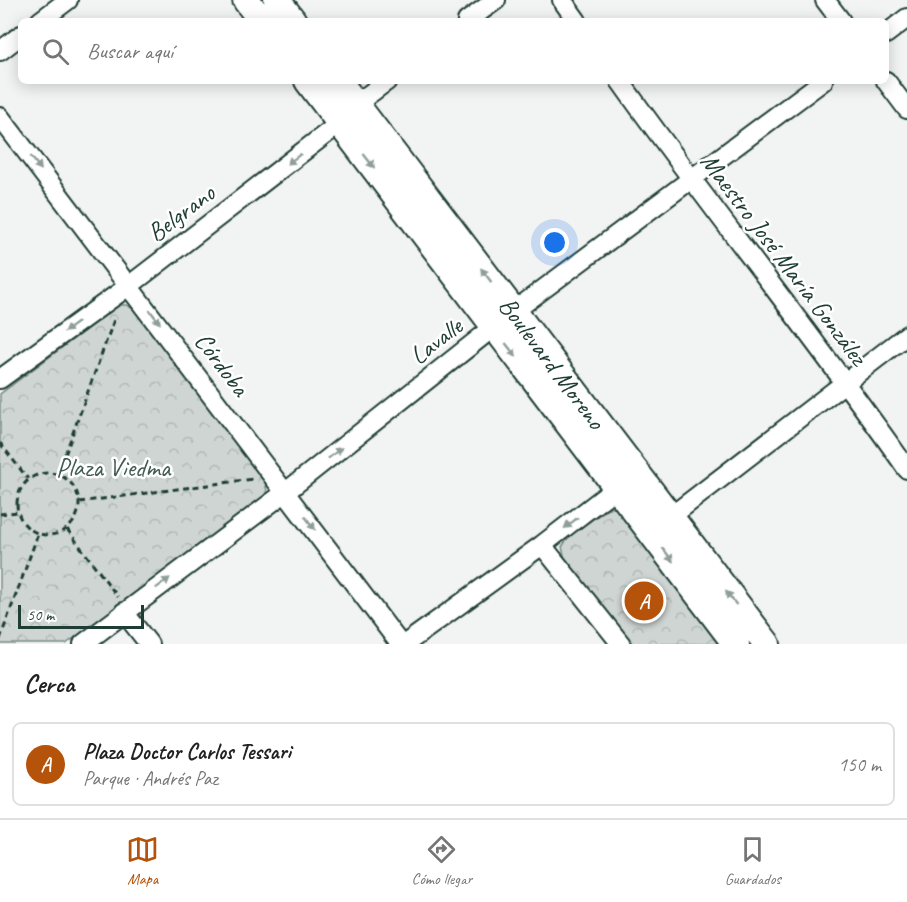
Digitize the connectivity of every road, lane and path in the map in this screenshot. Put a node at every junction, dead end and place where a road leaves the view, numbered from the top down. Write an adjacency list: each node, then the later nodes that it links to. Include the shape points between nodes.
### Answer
1 (68, 0): 7 (street)
2 (246, 0): 8 (main road)
3 (277, 0): 9 (main road)
4 (495, 0): 10 (street)
5 (562, 0): 11 (street)
6 (825, 0): 12 (street)
7 (44, 18)
8 (260, 18)
9 (291, 18)
10 (471, 18)
11 (575, 18)
12 (839, 18)
13 (907, 18): 14 (street)
14 (889, 32)
15 (18, 37): 16 (street)
16 (0, 51)
17 (312, 84): 24 (main road, Boulevard Moreno)
18 (339, 84): 24 (main road, Boulevard Moreno)
19 (383, 84): 24 (street, Belgrano)
20 (622, 84): 26 (street, Maestro José María González)
21 (819, 84): 26 (street, Lavalle)
22 (888, 84): 23 (street)
23 (907, 109)
24 (348, 114): 27 (street, Belgrano, one-way to 27); 28 (main road, Boulevard Moreno, one-way to 24); 29 (main road, Boulevard Moreno, one-way to 29)
25 (0, 117): 27 (street, Córdoba, one-way to 27)
26 (690, 178): 28 (street, Lavalle); 32 (street, Maestro José María González)
27 (128, 286): 31 (street, Belgrano, one-way to 31); 35 (path); 36 (street, Córdoba, one-way to 36)
28 (514, 311): 29 (street, Lavalle); 38 (main road, Boulevard Moreno)
29 (494, 328): 38 (main road, Boulevard Moreno, one-way to 38); 39 (street, Lavalle, one-way to 29)
30 (907, 335): 32 (street)
31 (0, 379)
32 (848, 383): 34 (street, Maestro José María González); 43 (street)
33 (0, 443): 37 (path)
34 (907, 469)
35 (58, 474): 37 (path, via 48,472); 40 (path, via 74,486)
36 (275, 476): 39 (street, Córdoba); 40 (path)
37 (28, 479): 41 (path, via 17,497)
38 (626, 480): 43 (main road, Boulevard Moreno); 46 (street, one-way to 46)
39 (287, 491): 47 (street, Lavalle, one-way to 39); 51 (street, Córdoba, one-way to 51)
40 (79, 502): 44 (path, via 77,517)
41 (18, 512): 42 (path); 45 (path, via 25,526)
42 (0, 514)
43 (660, 525): 53 (main road, Boulevard Moreno, one-way to 53); 54 (main road, Boulevard Moreno, one-way to 43)
44 (67, 529): 45 (path, via 54,535); 47 (path)
45 (38, 534): 48 (path)
46 (543, 545): 51 (street); 52 (street)
47 (126, 611): 49 (street, Lavalle); 50 (street)
48 (0, 639)
49 (83, 644)
50 (149, 644)
51 (402, 644)
52 (621, 644)
53 (736, 644)
54 (767, 644)

